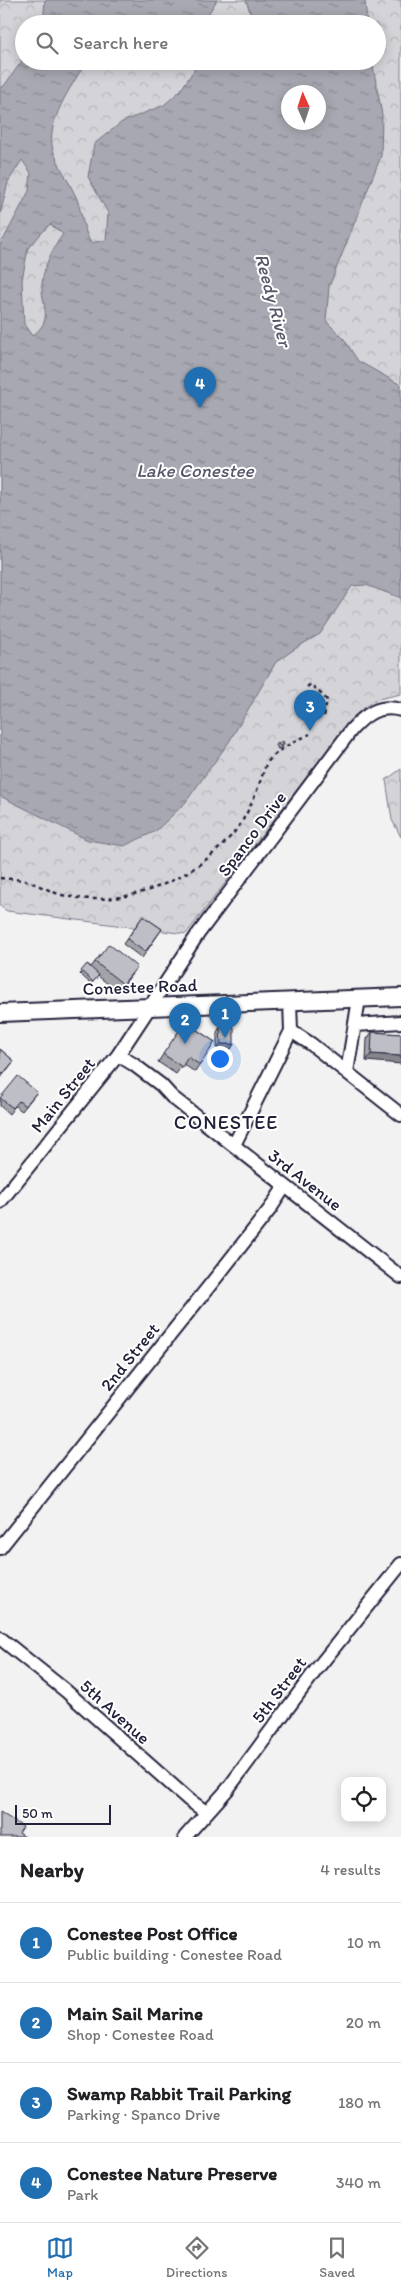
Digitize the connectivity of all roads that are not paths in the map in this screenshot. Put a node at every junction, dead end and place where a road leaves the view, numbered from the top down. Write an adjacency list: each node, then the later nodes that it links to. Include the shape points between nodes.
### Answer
1 (401, 710): 5 (street, Spanco Drive, via 376,710 363,717 352,729 198,934)
2 (401, 997): 3 (main road, Conestee Road)
3 (359, 999): 4 (main road, Conestee Road); 8 (street)
4 (290, 1002): 5 (main road, Conestee Road); 9 (street)
5 (150, 1007): 6 (main road, Conestee Road); 10 (street, Main Street)
6 (0, 1013)
7 (401, 1022): 8 (street)
8 (356, 1025): 11 (street)
9 (291, 1031): 11 (street); 13 (street)
10 (118, 1055): 13 (street, 3rd Avenue); 15 (street, Main Street)
11 (347, 1072): 12 (street)
12 (401, 1115)
13 (234, 1145): 14 (street, 3rd Avenue)
14 (285, 1186): 16 (street, 3rd Avenue); 17 (street, 2nd Street)
15 (0, 1202)
16 (401, 1277)
17 (0, 1548)
18 (401, 1564): 20 (street, 5th Street)
19 (0, 1638): 20 (street, 5th Avenue)
20 (206, 1812): 21 (street, 5th Street)
21 (185, 1837)

